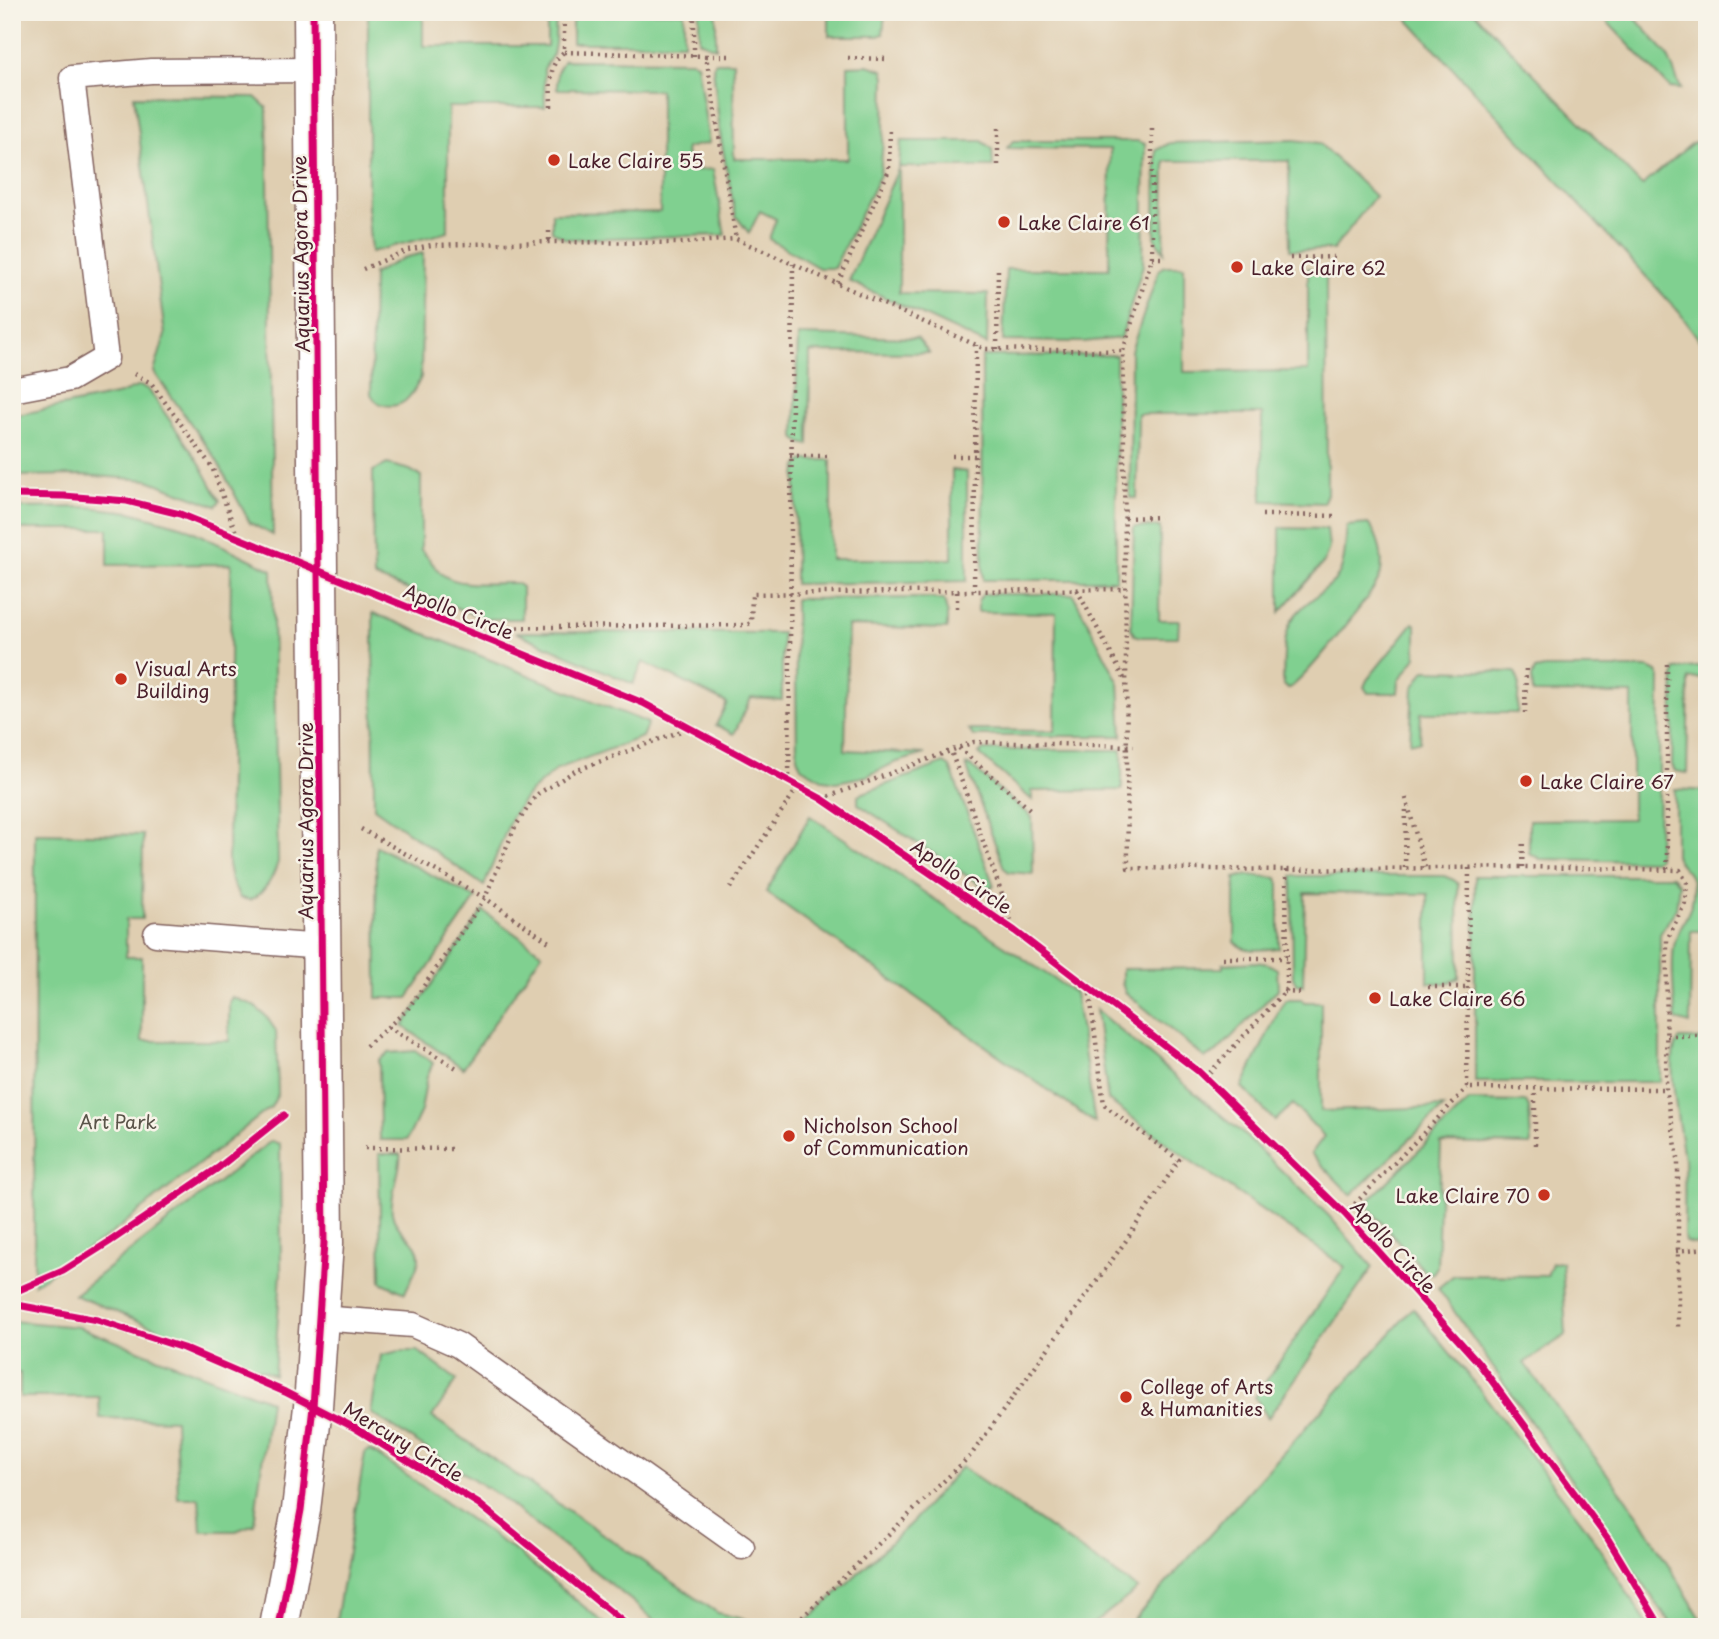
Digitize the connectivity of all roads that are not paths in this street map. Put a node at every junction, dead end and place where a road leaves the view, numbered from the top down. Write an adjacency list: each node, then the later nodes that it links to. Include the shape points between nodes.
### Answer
1 (313, 12): 2 (street, Aquarius Agora Drive)
2 (314, 69): 3 (lane, via 151,71 72,78 106,358 71,379); 5 (street, Aquarius Agora Drive)
3 (12, 390)
4 (156, 934): 5 (lane)
5 (322, 947): 6 (street, Aquarius Agora Drive, via 324,1244)
6 (319, 1318): 7 (lane, via 413,1325 458,1345); 8 (street, Aquarius Agora Drive, via 301,1510)
7 (742, 1547)
8 (279, 1627)

